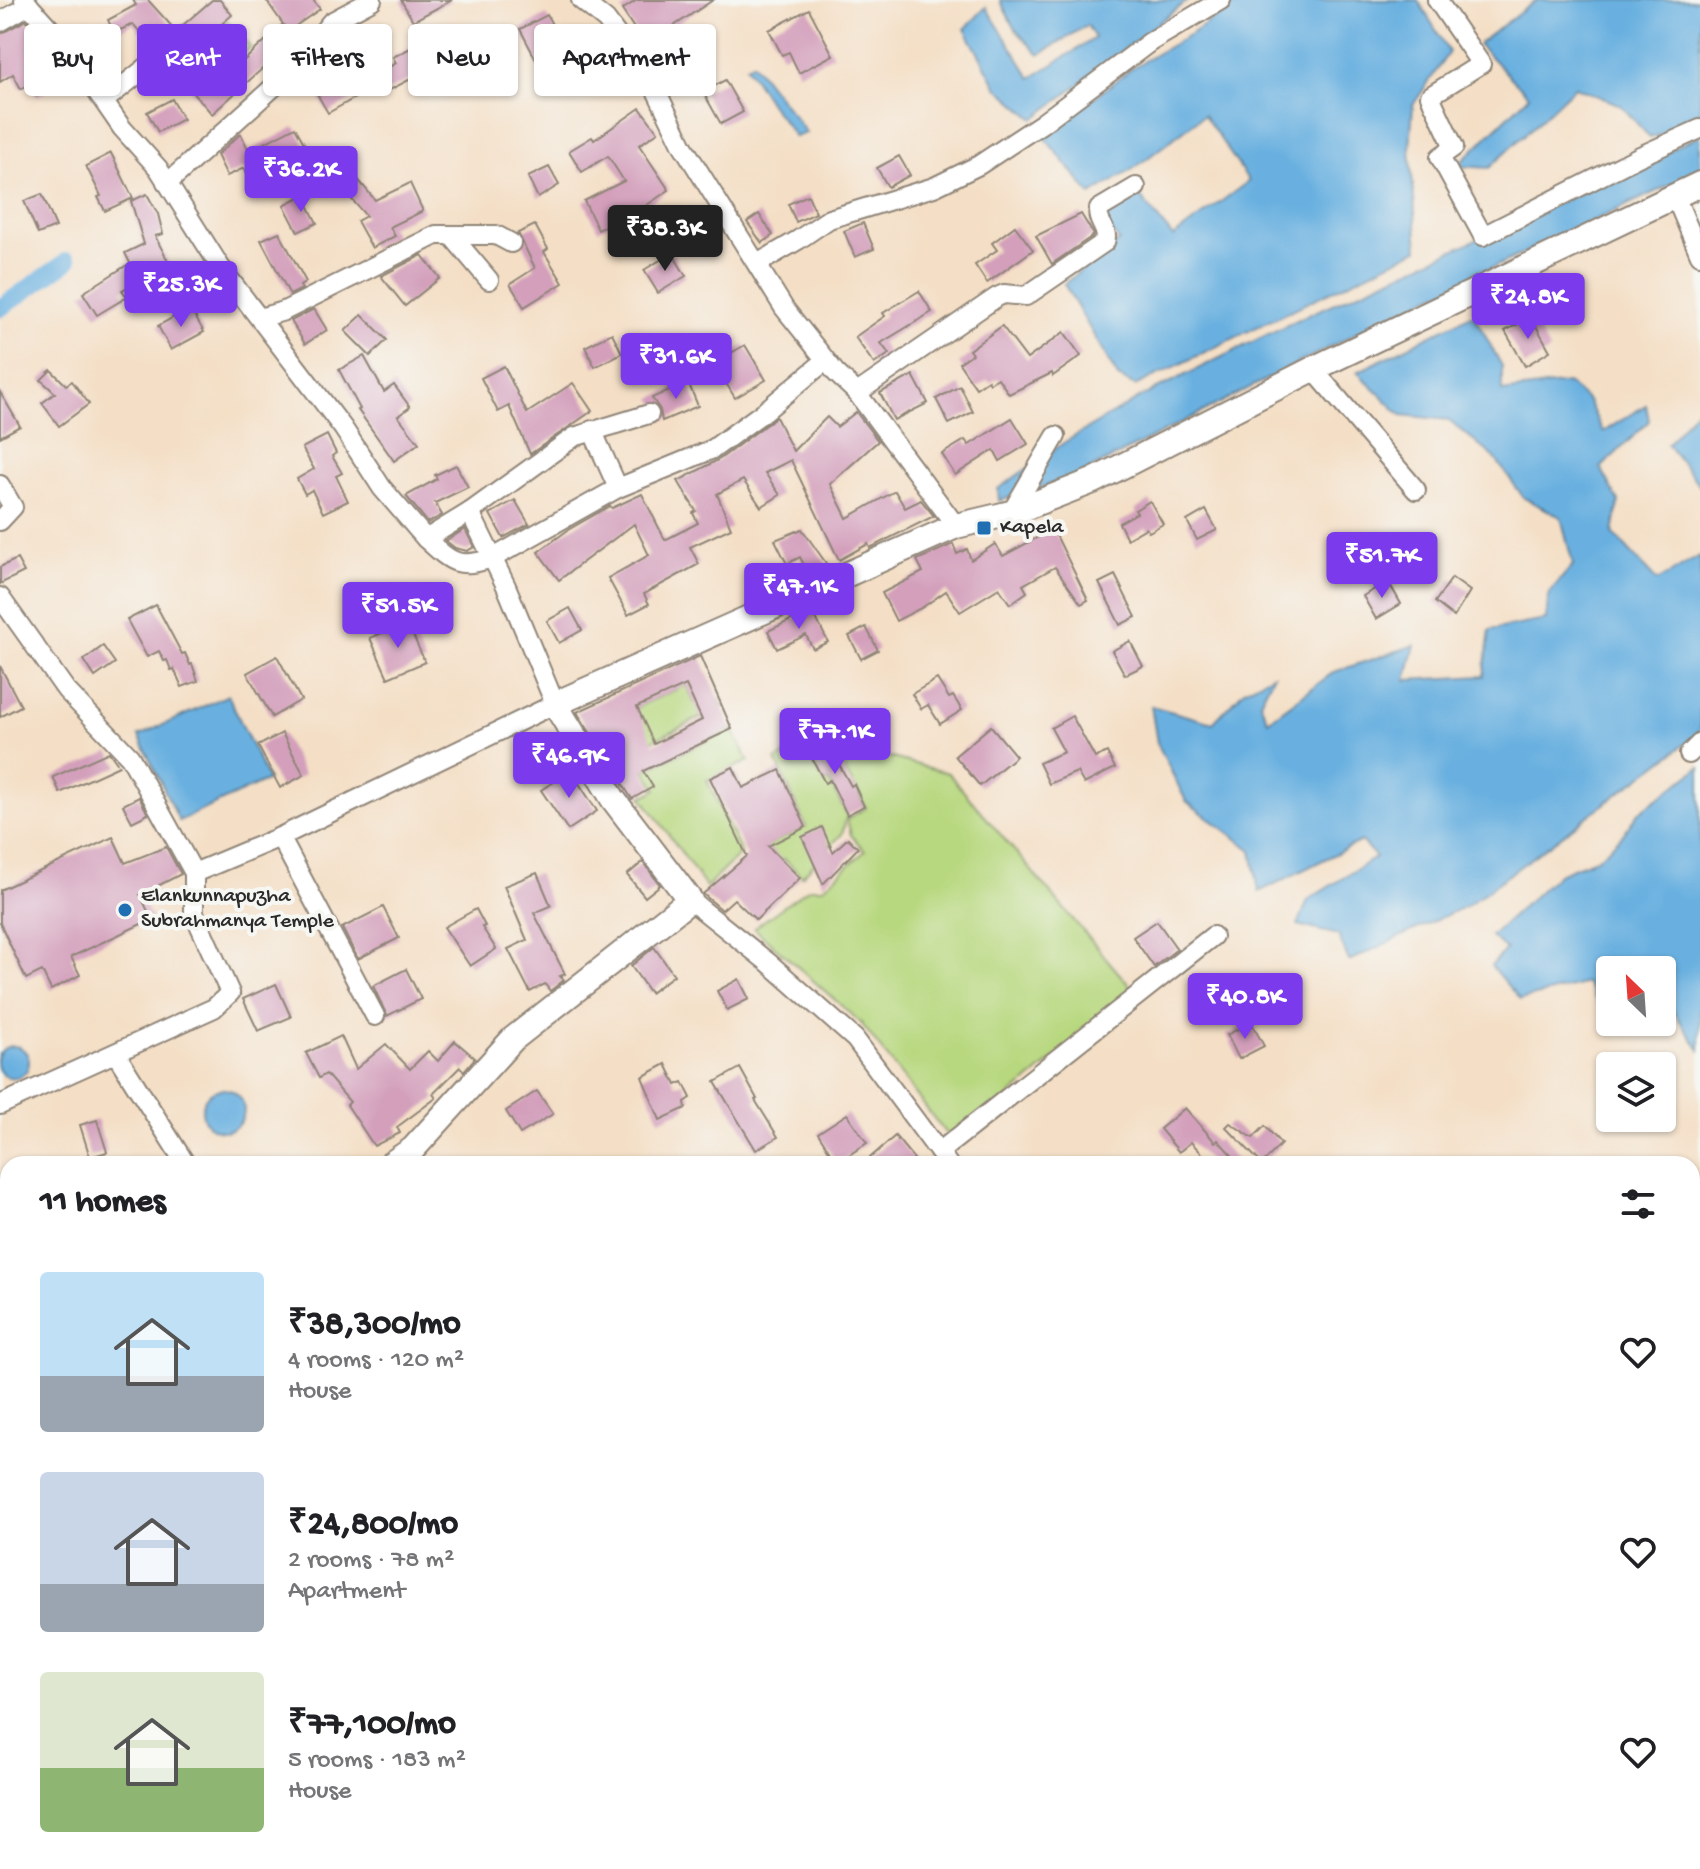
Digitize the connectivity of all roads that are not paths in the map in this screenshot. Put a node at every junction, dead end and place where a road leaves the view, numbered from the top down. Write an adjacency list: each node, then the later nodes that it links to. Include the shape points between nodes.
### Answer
1 (372, 0): 10 (street, via 331,22 290,72)
2 (581, 0): 17 (street, via 606,20 652,82 683,146)
3 (1221, 0): 17 (street, via 1150,42 979,165 934,187 829,219)
4 (1437, 0): 9 (street, via 1481,64 1430,96 1454,147 1440,157 1483,236)
5 (27, 3): 6 (street); 8 (street)
6 (0, 22)
7 (137, 75): 8 (street)
8 (104, 101): 10 (street)
9 (1700, 129)
10 (166, 182): 19 (street)
11 (1700, 184): 13 (street)
12 (1136, 187): 22 (street, via 1099,209 1105,242 1026,296 997,297)
13 (1675, 196): 16 (street); 21 (street)
14 (451, 235): 15 (street, via 496,235); 18 (street); 19 (street, via 436,235)
15 (511, 243)
16 (1700, 255)
17 (757, 264): 20 (street)
18 (489, 280)
19 (260, 318): 33 (street, via 382,488)
20 (825, 361): 22 (street); 27 (street, via 713,449)
21 (1313, 369): 28 (street); 30 (street, via 1093,481)
22 (857, 393): 32 (street)
23 (649, 414): 24 (street)
24 (592, 430): 27 (street); 29 (street, via 574,437)
25 (1056, 436): 30 (street)
26 (0, 485): 31 (street, via 13,507)
27 (618, 488): 34 (street)
28 (1416, 490)
29 (470, 512): 33 (street); 34 (street)
30 (1011, 513): 32 (street)
31 (0, 521)
32 (956, 526): 36 (street)
33 (426, 539): 34 (street, via 459,564)
34 (493, 558): 36 (street)
35 (0, 597): 38 (street, via 66,690 130,757)
36 (555, 704): 37 (street); 39 (street, via 613,799)
37 (280, 837): 38 (street); 41 (street)
38 (194, 873): 42 (street, via 194,913 230,993 214,1008)
39 (690, 900): 45 (street, via 513,1039); 46 (street, via 855,1039)
40 (1213, 936): 47 (street)
41 (375, 1016)
42 (116, 1054): 43 (street); 44 (street)
43 (0, 1105)
44 (181, 1156)
45 (403, 1156)
46 (943, 1156)
47 (946, 1156)

